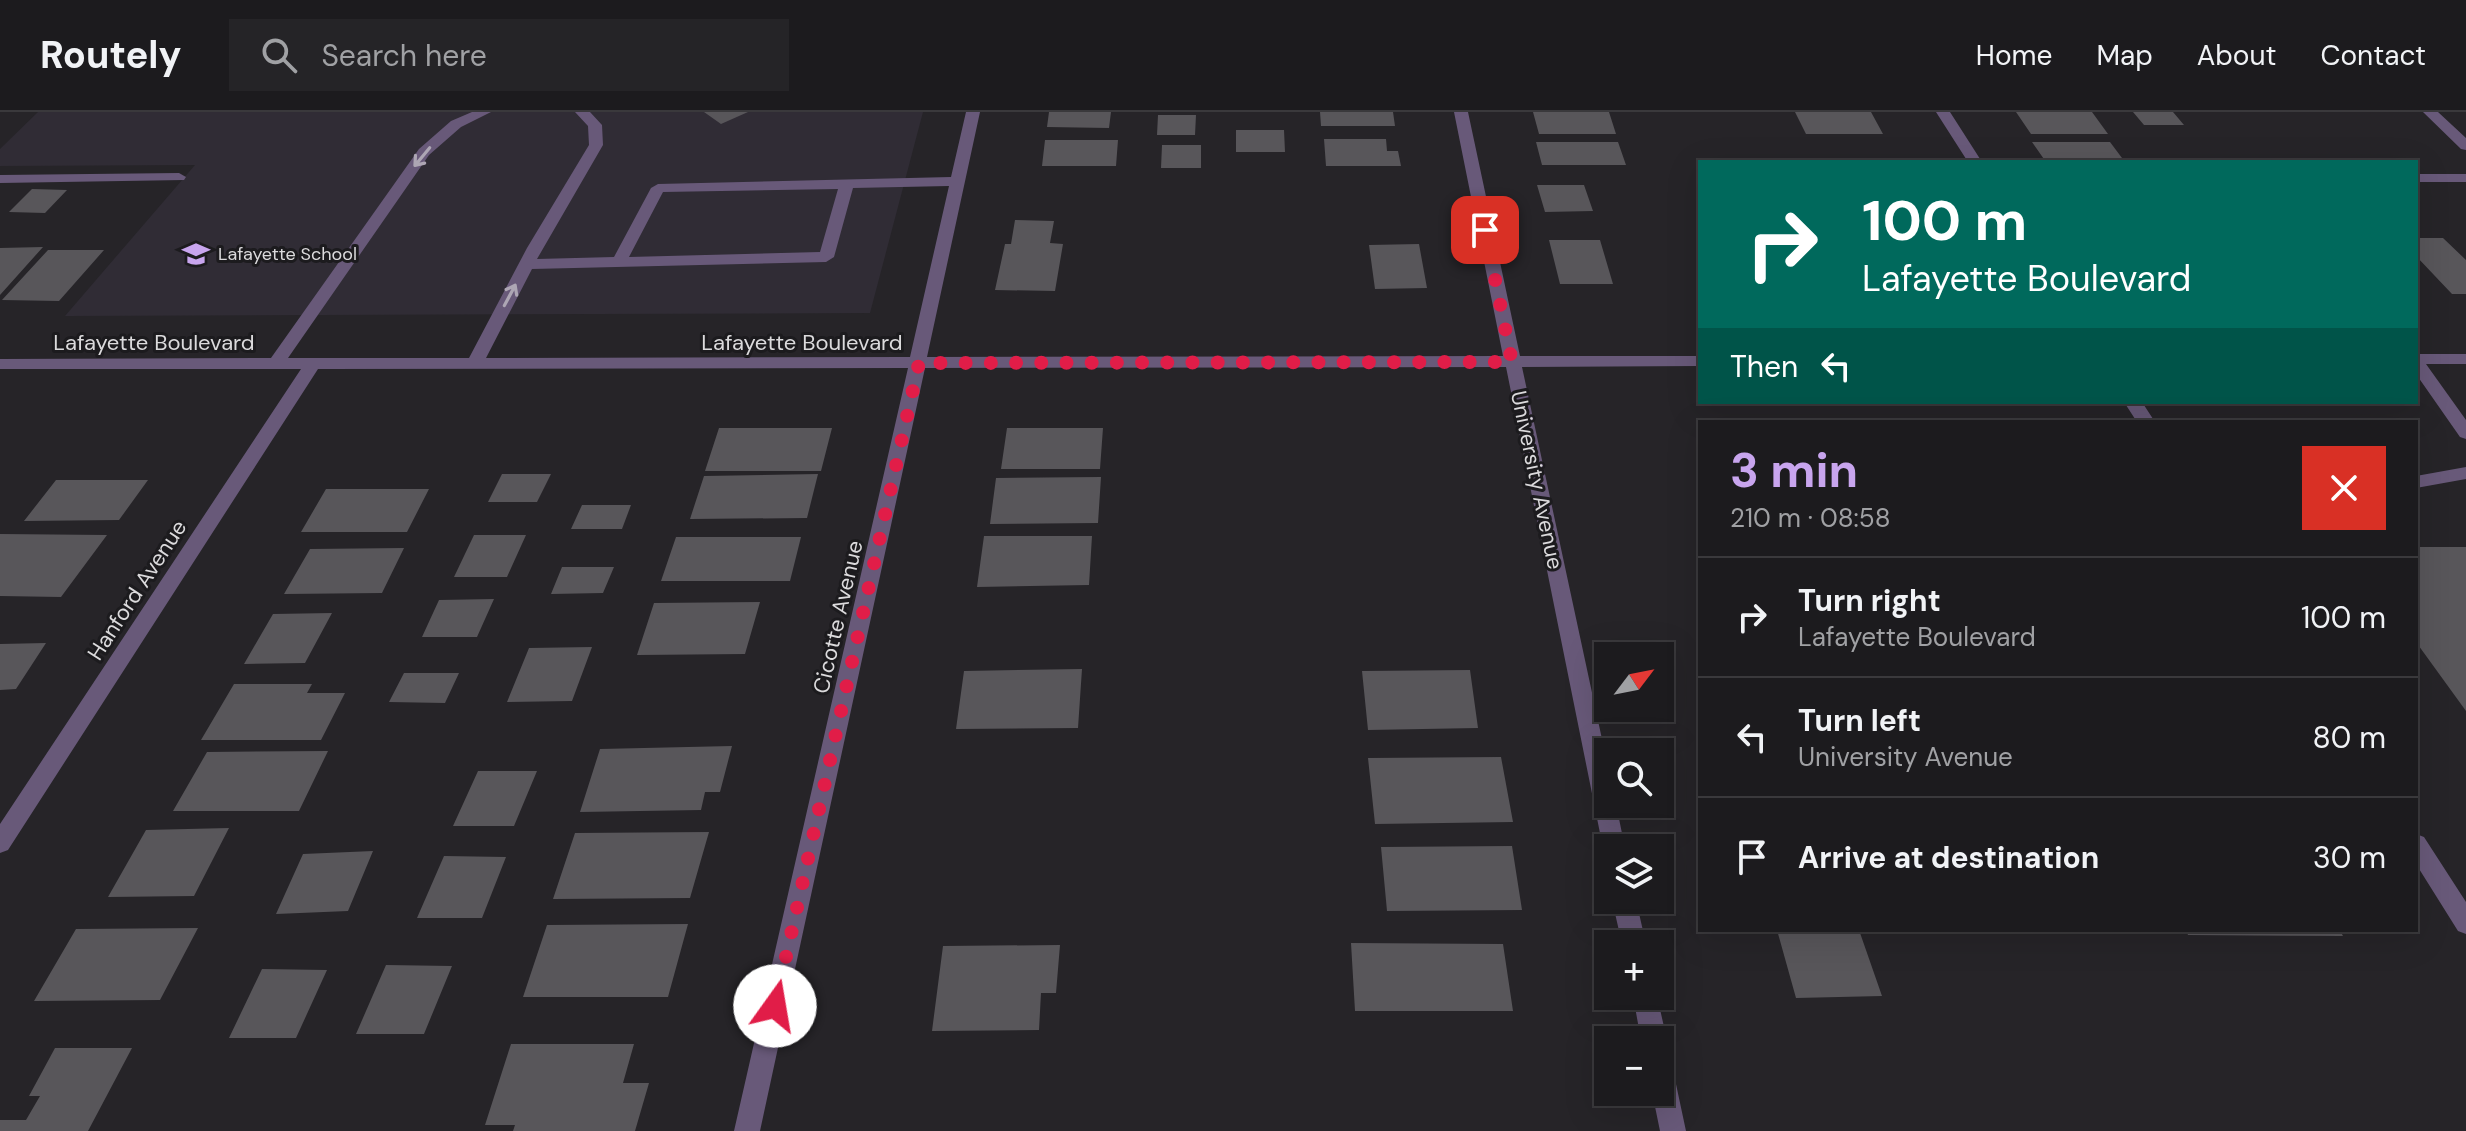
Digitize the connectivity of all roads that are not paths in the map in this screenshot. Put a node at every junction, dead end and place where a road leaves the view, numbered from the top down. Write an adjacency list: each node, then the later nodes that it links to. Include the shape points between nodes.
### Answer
1 (484, 112): 24 (street, one-way to 24, via 456,124 424,152)
2 (582, 112): 16 (street, via 595,125 596,145)
3 (973, 112): 13 (street, Cicotte Avenue)
4 (1461, 112): 20 (street, University Avenue)
5 (1943, 112): 8 (street)
6 (2430, 112): 7 (street)
7 (2466, 146)
8 (1974, 160)
9 (179, 177): 12 (street)
10 (2418, 178): 11 (street)
11 (2466, 178)
12 (0, 179)
13 (959, 181): 14 (street); 21 (street, Cicotte Avenue)
14 (847, 184): 15 (street, via 658,188); 15 (street, via 826,257)
15 (619, 262): 16 (street)
16 (527, 264): 26 (street, one-way to 16)
17 (2466, 359): 18 (street)
18 (2418, 360)
19 (1698, 361): 20 (street, Lafayette Boulevard)
20 (1512, 362): 21 (street, Lafayette Boulevard); 30 (street, University Avenue)
21 (919, 363): 26 (street, Lafayette Boulevard); 35 (street, Cicotte Avenue)
22 (2418, 363): 27 (street)
23 (0, 364): 24 (street, Lafayette Boulevard)
24 (275, 364): 25 (street, Lafayette Boulevard)
25 (313, 364): 26 (street, Lafayette Boulevard); 31 (street, Hanford Avenue)
26 (474, 364)
27 (2466, 433)
28 (2466, 473): 29 (street)
29 (2418, 482)
30 (1611, 834)
31 (0, 843)
32 (2418, 847): 33 (street)
33 (2466, 923)
34 (1668, 1106): 36 (street)
35 (747, 1131)
36 (1673, 1131)

